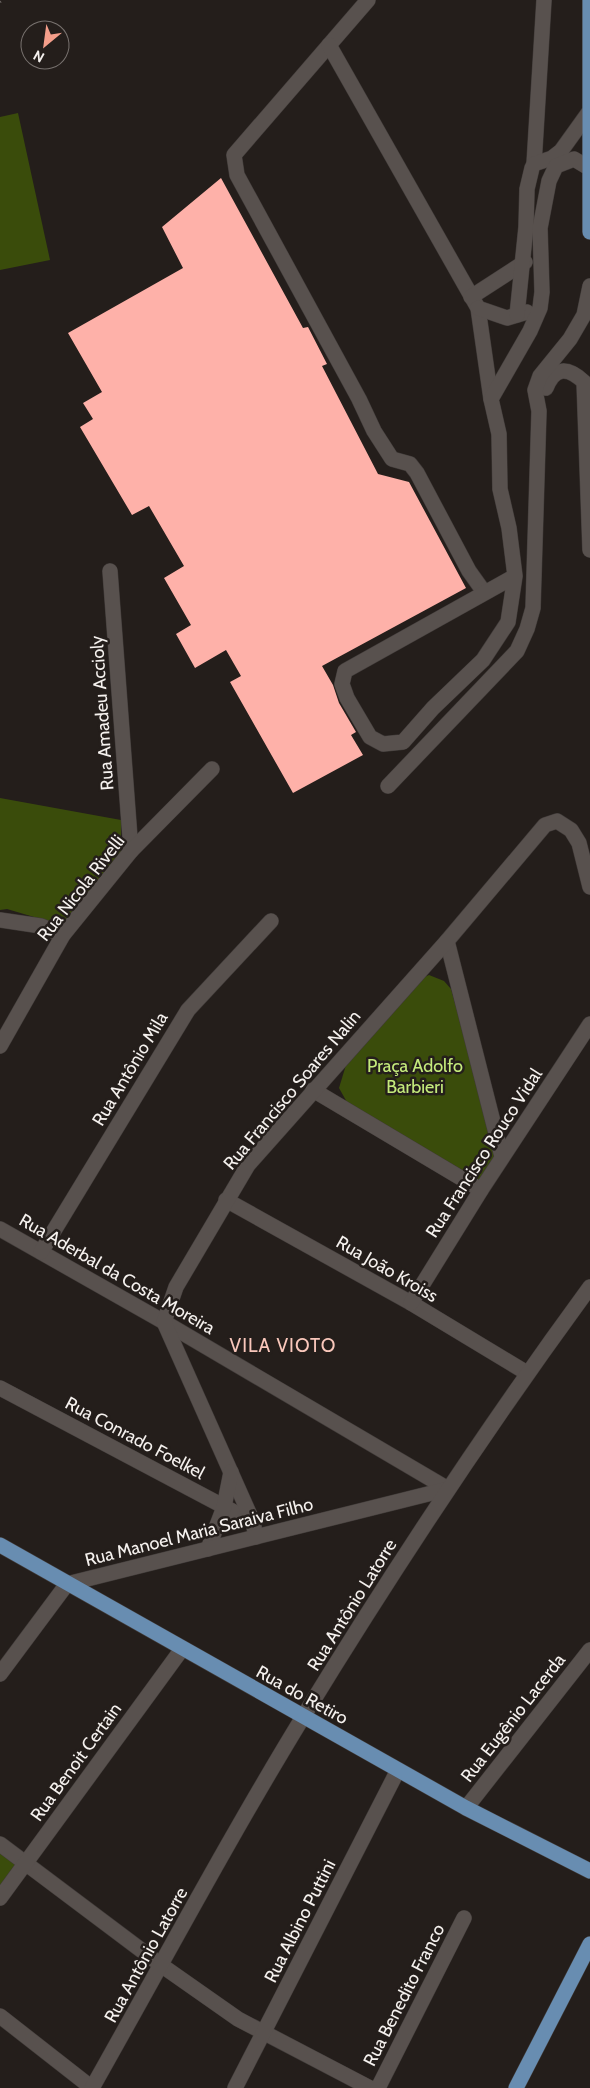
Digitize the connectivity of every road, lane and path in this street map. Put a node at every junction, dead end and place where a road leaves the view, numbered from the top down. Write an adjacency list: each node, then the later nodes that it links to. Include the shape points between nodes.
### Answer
1 (368, 0): 4 (street)
2 (544, 0): 6 (street)
3 (590, 0): 5 (main road)
4 (328, 45): 12 (street); 20 (street, via 234,155 237,175 374,432 392,460 410,464 417,473 469,571)
5 (589, 112): 6 (street, via 561,151); 7 (main road)
6 (534, 164): 10 (street, via 527,189)
7 (589, 168): 8 (main road); 9 (street, via 574,159 562,163 552,172 540,228)
8 (590, 232)
9 (541, 247): 10 (street); 13 (street)
10 (521, 266): 12 (street); 14 (street)
11 (590, 286): 16 (street, via 584,315 535,390)
12 (474, 303): 14 (street, via 507,318); 15 (street)
13 (540, 308): 14 (street); 15 (street)
14 (517, 315)
15 (491, 399): 19 (street, via 499,434 500,489)
16 (539, 411): 17 (street, via 549,380 556,372 567,370 584,382); 22 (street, via 536,578 527,629 517,651)
17 (590, 550)
18 (110, 571): 25 (street, Rua Amadeu Accioly)
19 (515, 576): 20 (street); 21 (street, via 508,622 483,660 432,708)
20 (484, 592): 21 (street, via 345,671 342,684 346,698 370,737 383,744)
21 (406, 739): 22 (street)
22 (427, 743): 24 (street)
23 (212, 769): 25 (street, Rua Nicola Rivelli)
24 (388, 786)
25 (131, 852): 29 (street, Rua Nicola Rivelli)
26 (590, 886): 30 (street, Rua Francisco Soares Nalin, via 579,842 571,830 557,821 544,825)
27 (0, 920): 29 (street, via 41,926)
28 (271, 921): 38 (street, Rua Antônio Mila, via 188,1010)
29 (63, 935): 32 (street, Rua Nicola Rivelli)
30 (446, 941): 33 (street, Rua Francisco Soares Nalin); 34 (street)
31 (590, 1024): 34 (street, Rua Francisco Rouco Vidal)
32 (0, 1046)
33 (313, 1090): 35 (street); 36 (street, Rua Francisco Soares Nalin, via 248,1165)
34 (502, 1157): 35 (street, Rua Francisco Rouco Vidal)
35 (481, 1190): 40 (street, Rua Francisco Rouco Vidal)
36 (226, 1200): 40 (street, Rua João Kroiss); 41 (street, Rua Francisco Soares Nalin, via 176,1287)
37 (0, 1229): 38 (street, Rua Aderbal da Costa Moreira)
38 (41, 1252): 41 (street, Rua Aderbal da Costa Moreira)
39 (590, 1287): 42 (street, Rua Antônio Latorre)
40 (411, 1303): 42 (street, Rua João Kroiss)
41 (164, 1322): 44 (street); 45 (street, Rua Aderbal da Costa Moreira)
42 (527, 1373): 45 (street, Rua Antônio Latorre)
43 (0, 1388): 46 (street, Rua Conrado Foelkel)
44 (231, 1472): 46 (street); 47 (street)
45 (448, 1489): 47 (street, Rua Manoel Maria Saraiva Filho); 54 (street, Rua Antônio Latorre)
46 (224, 1507): 47 (street, Rua Conrado Foelkel); 49 (street)
47 (254, 1529): 49 (street, Rua Manoel Maria Saraiva Filho)
48 (0, 1545): 50 (main road, Rua do Retiro)
49 (208, 1549): 50 (street, Rua Manoel Maria Saraiva Filho)
50 (67, 1584): 51 (main road, Rua do Retiro); 53 (street, Rua Manoel Maria Saraiva Filho)
51 (182, 1649): 54 (main road, Rua do Retiro); 58 (street, Rua Benoit Certain)
52 (590, 1650): 56 (street, Rua Eugênio Lacerda)
53 (0, 1674)
54 (303, 1717): 55 (main road, Rua do Retiro); 63 (street, Rua Antônio Latorre)
55 (398, 1770): 56 (main road, Rua do Retiro); 65 (street, Rua Albino Puttini)
56 (466, 1808): 59 (main road, Rua do Retiro)
57 (0, 1844): 58 (street)
58 (26, 1863): 60 (street, Rua Benoit Certain); 63 (street)
59 (590, 1871)
60 (0, 1898)
61 (464, 1918): 69 (street, Rua Benedito Franco)
62 (588, 1954): 70 (main road)
63 (162, 1965): 65 (street, via 238,2019); 66 (street, Rua Antônio Latorre)
64 (0, 2016): 66 (street)
65 (264, 2033): 67 (street, Rua Albino Puttini); 68 (street)
66 (92, 2088)
67 (235, 2088)
68 (370, 2088)
69 (378, 2088)
70 (516, 2088)

